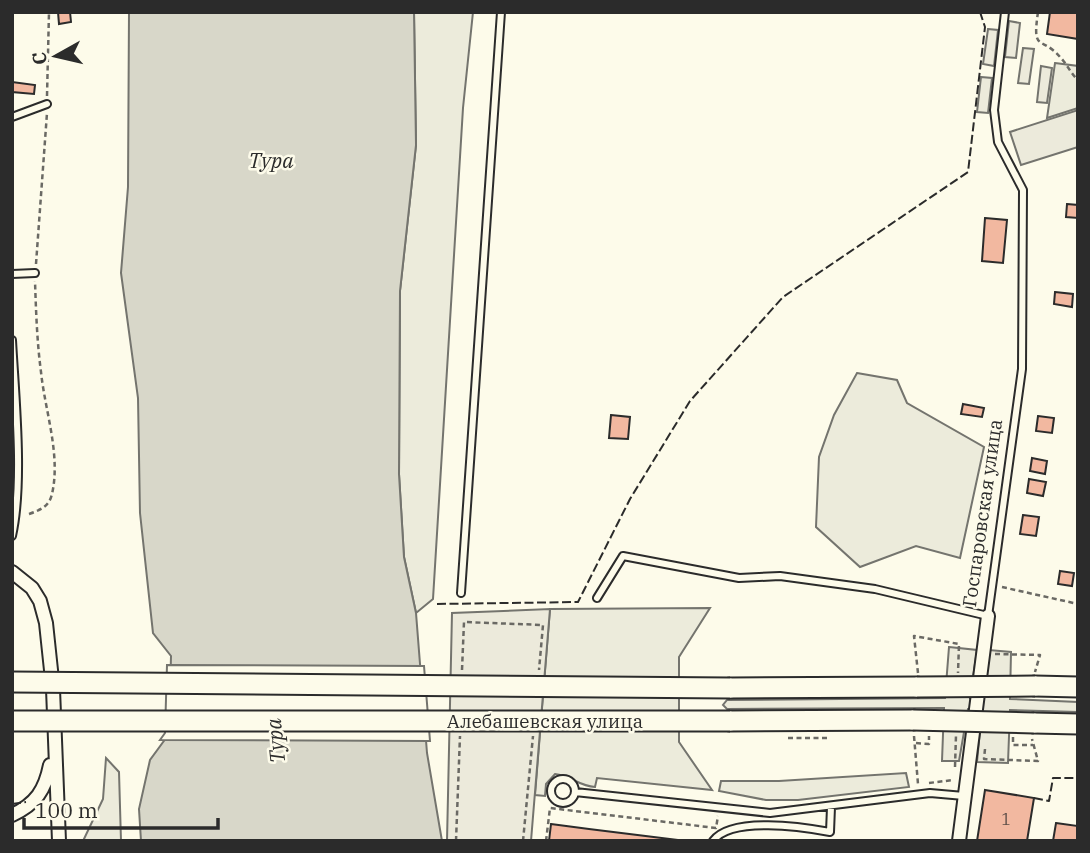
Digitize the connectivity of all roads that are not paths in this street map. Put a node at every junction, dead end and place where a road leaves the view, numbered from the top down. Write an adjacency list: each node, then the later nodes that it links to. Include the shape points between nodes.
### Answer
1 (501, 12): 10 (lane)
2 (1005, 12): 12 (lane, Госпаровская улица, via 994,110 998,142 1023,190 1022,369)
3 (47, 104): 4 (lane)
4 (12, 117)
5 (35, 273): 6 (lane)
6 (12, 274)
7 (12, 340): 8 (lane, via 16,429)
8 (12, 536)
9 (12, 572): 17 (street, via 32,588 46,624)
10 (461, 593)
11 (597, 598): 12 (lane, via 623,556 739,578 780,576 875,589)
12 (988, 616): 19 (street, Госпаровская улица)
13 (12, 682): 14 (main road, Алебашевская улица, bridge, via 730,688 918,680 1035,681)
14 (1078, 687)
15 (12, 721): 16 (main road, Алебашевская улица, bridge, via 730,721 1033,731)
16 (1078, 724)
17 (53, 751): 21 (street, via 46,784 36,800); 22 (street)
18 (575, 792): 20 (lane, via 770,813)
19 (964, 796): 20 (lane, via 930,793); 24 (street, Госпаровская улица)
20 (831, 807): 23 (lane, via 830,832 801,826 740,826)
21 (12, 815)
22 (59, 841)
23 (713, 841)
24 (959, 841)

